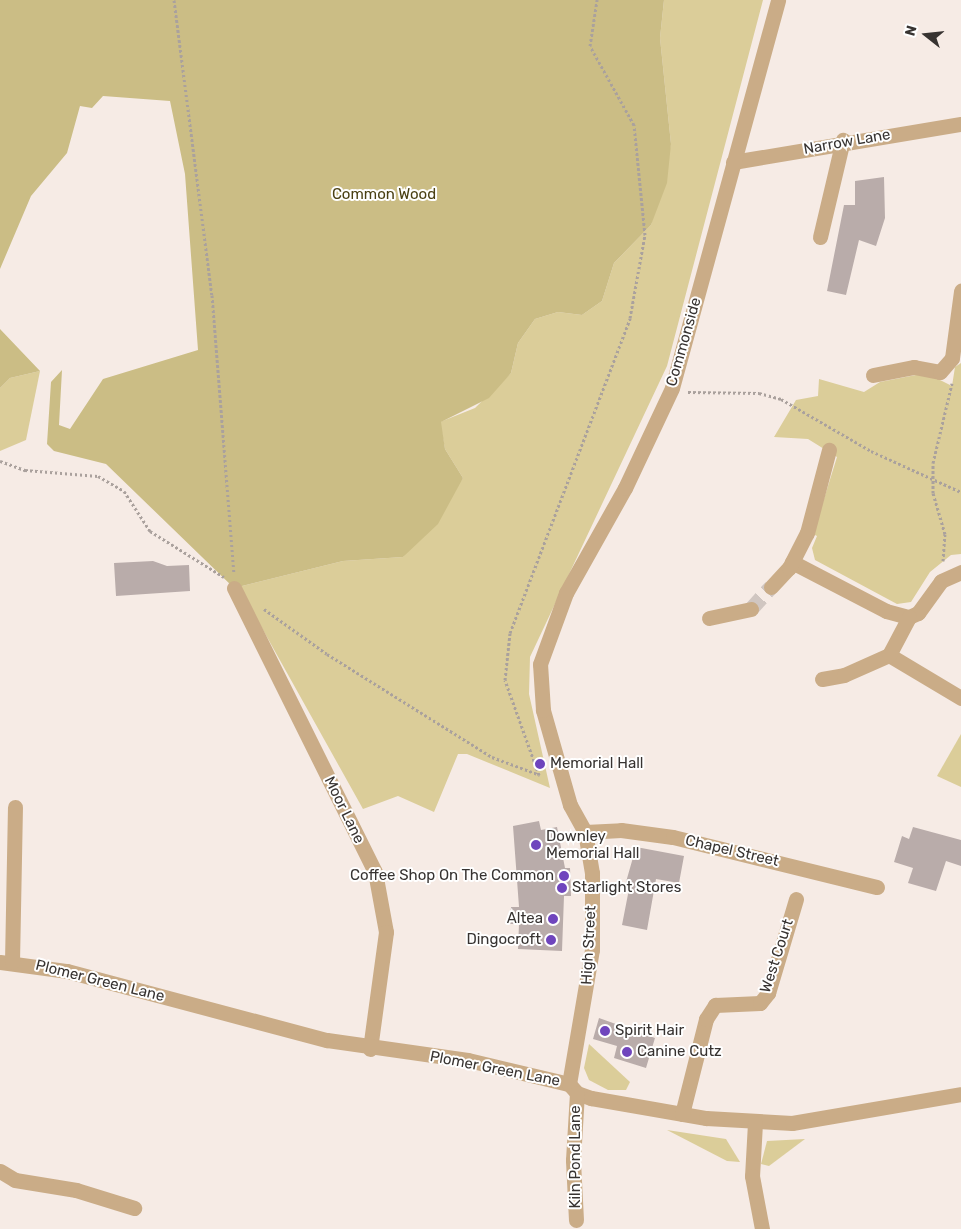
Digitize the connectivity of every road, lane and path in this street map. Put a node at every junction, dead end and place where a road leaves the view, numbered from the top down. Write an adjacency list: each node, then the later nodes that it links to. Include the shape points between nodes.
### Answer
1 (174, 0): 20 (path, via 214,315)
2 (597, 0): 29 (path, via 590,46 634,125 645,235 630,318 510,633 506,680)
3 (778, 0): 6 (street, Commonside)
4 (961, 124): 5 (street, Narrow Lane)
5 (843, 140): 6 (street, Narrow Lane); 7 (street)
6 (734, 162): 11 (street, Commonside)
7 (820, 238)
8 (961, 292): 9 (street)
9 (956, 350): 10 (street, via 940,372 914,367); 14 (path, via 950,399 933,463)
10 (873, 375)
11 (670, 393): 14 (path, via 759,393 781,399); 26 (street, Commonside, via 626,488 566,593)
12 (829, 450): 16 (street, via 807,533)
13 (0, 461): 20 (path, via 24,470 98,476 124,491 150,531)
14 (933, 482): 15 (path); 17 (path, via 945,534)
15 (961, 492)
16 (792, 562): 19 (street); 23 (street, via 886,611)
17 (942, 564)
18 (961, 572): 23 (street, via 941,581 918,613)
19 (772, 586)
20 (234, 588): 36 (street, Moor Lane, via 375,872 386,932)
21 (257, 605): 29 (path, via 327,654 492,756)
22 (751, 609): 24 (street)
23 (909, 617): 25 (street)
24 (709, 618)
25 (888, 655): 27 (street, via 844,675); 28 (street)
26 (540, 664): 30 (street, High Street, via 543,710)
27 (822, 679)
28 (961, 698)
29 (539, 775): 30 (path)
30 (562, 782): 32 (street, High Street)
31 (15, 807): 35 (street)
32 (585, 832): 33 (street, Chapel Street, via 621,830 673,837); 37 (street, High Street, via 592,873 592,950)
33 (877, 887)
34 (796, 899): 39 (street, West Court, via 768,993 754,1005 715,1005 706,1019)
35 (6, 962): 36 (street, Plomer Green Lane, via 75,973)
36 (370, 1049): 37 (street, Plomer Green Lane, via 468,1060)
37 (573, 1088): 39 (street, Plomer Green Lane); 43 (street, Kiln Pond Lane)
38 (961, 1094): 40 (street, Plomer Green Lane, via 841,1118)
39 (682, 1114): 40 (street, Plomer Green Lane)
40 (755, 1123): 44 (street, via 752,1176)
41 (0, 1171): 42 (street, via 15,1180 76,1190)
42 (134, 1208)
43 (576, 1220)
44 (762, 1229)

